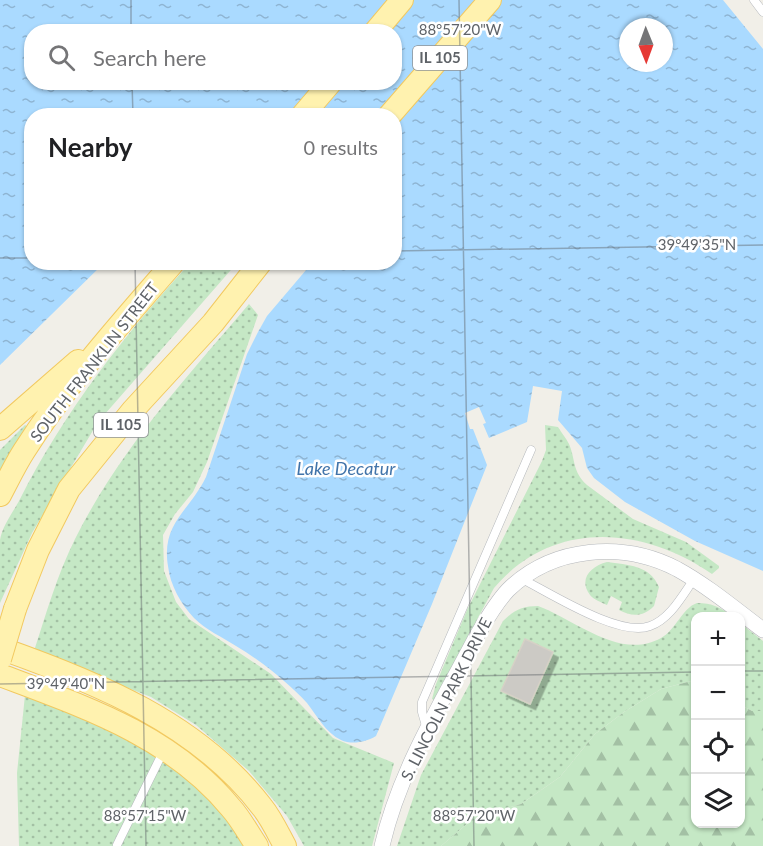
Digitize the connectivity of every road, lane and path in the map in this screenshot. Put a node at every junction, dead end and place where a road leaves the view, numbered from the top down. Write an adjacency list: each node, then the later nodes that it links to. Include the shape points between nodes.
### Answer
1 (402, 0): 5 (main road)
2 (490, 0): 8 (main road, IL 105)
3 (754, 0): 4 (lane)
4 (763, 12)
5 (382, 24)
6 (324, 90): 7 (main road)
7 (309, 108)
8 (396, 108)
9 (167, 270): 11 (main road, SOUTH FRANKLIN STREET)
10 (255, 270): 19 (main road, IL 105, bridge, via 69,489 38,550)
11 (122, 322): 12 (main road); 14 (main road, SOUTH FRANKLIN STREET, via 52,411)
12 (0, 429)
13 (531, 450): 21 (lane, via 422,702)
14 (0, 495)
15 (522, 579): 16 (street, S. LINCOLN PARK DRIVE, via 564,558 607,551 652,558); 16 (lane, via 588,614 633,628 649,627 664,618); 21 (street, S. LINCOLN PARK DRIVE, via 488,616)
16 (694, 579): 17 (street, S. LINCOLN PARK DRIVE)
17 (763, 630)
18 (0, 648): 25 (main road, via 132,701 176,728 228,770 263,807)
19 (0, 659)
20 (0, 675): 22 (main road, via 87,708)
21 (427, 731): 26 (street, S. LINCOLN PARK DRIVE, via 390,814)
22 (165, 748): 23 (lane); 24 (main road, via 197,772 232,808)
23 (117, 845)
24 (257, 846)
25 (285, 846)
26 (382, 846)

